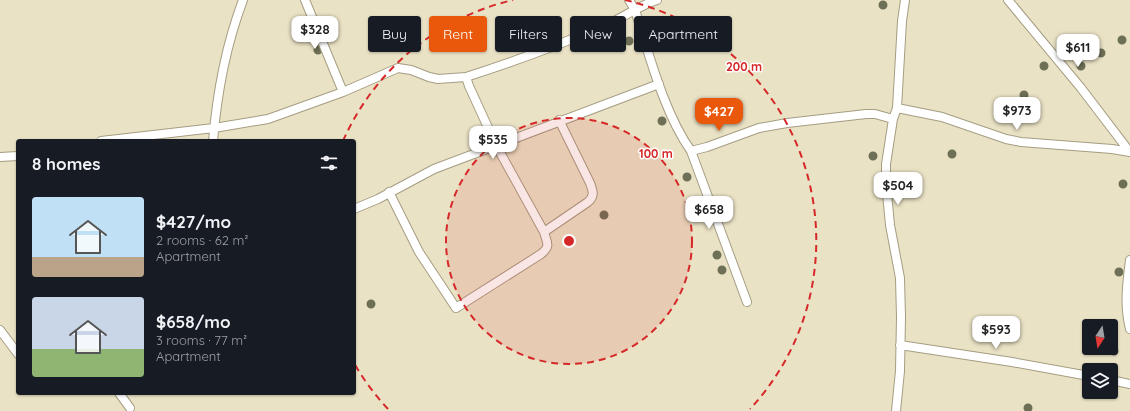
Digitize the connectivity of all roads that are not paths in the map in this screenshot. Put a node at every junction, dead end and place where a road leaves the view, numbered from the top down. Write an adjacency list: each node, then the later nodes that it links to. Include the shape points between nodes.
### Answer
1 (243, 0): 14 (street, via 226,58)
2 (305, 0): 10 (street)
3 (629, 0): 7 (street)
4 (657, 0): 7 (street)
5 (905, 0): 11 (street)
6 (1008, 0): 19 (street)
7 (635, 10): 8 (street, via 605,25 502,66); 9 (street)
8 (466, 77): 10 (street, via 438,79 398,68); 17 (street)
9 (659, 84): 13 (street); 18 (street, via 674,122)
10 (343, 92): 14 (street, via 268,119)
11 (897, 108): 12 (street); 19 (street, via 942,117 1022,142)
12 (893, 119): 18 (street, via 866,114 787,123 759,128); 29 (street, via 886,164 886,184 900,278)
13 (560, 120): 17 (street); 24 (street, via 594,193 592,199)
14 (214, 128): 15 (street); 16 (street)
15 (118, 139)
16 (213, 139)
17 (496, 145): 22 (street, via 434,169); 24 (street)
18 (691, 151): 26 (street)
19 (1130, 151)
20 (16, 156): 21 (street)
21 (0, 157)
22 (389, 192): 23 (street); 24 (street, via 419,252 456,308 546,250 548,243)
23 (356, 208)
24 (544, 232)
25 (1130, 260): 27 (street, via 1127,299)
26 (747, 302)
27 (1130, 329)
28 (0, 330): 30 (street)
29 (900, 345): 31 (street); 36 (street)
30 (16, 351)
31 (1082, 375)
32 (1118, 381): 33 (street)
33 (1130, 384)
34 (120, 395): 35 (street)
35 (130, 408)
36 (896, 411)

